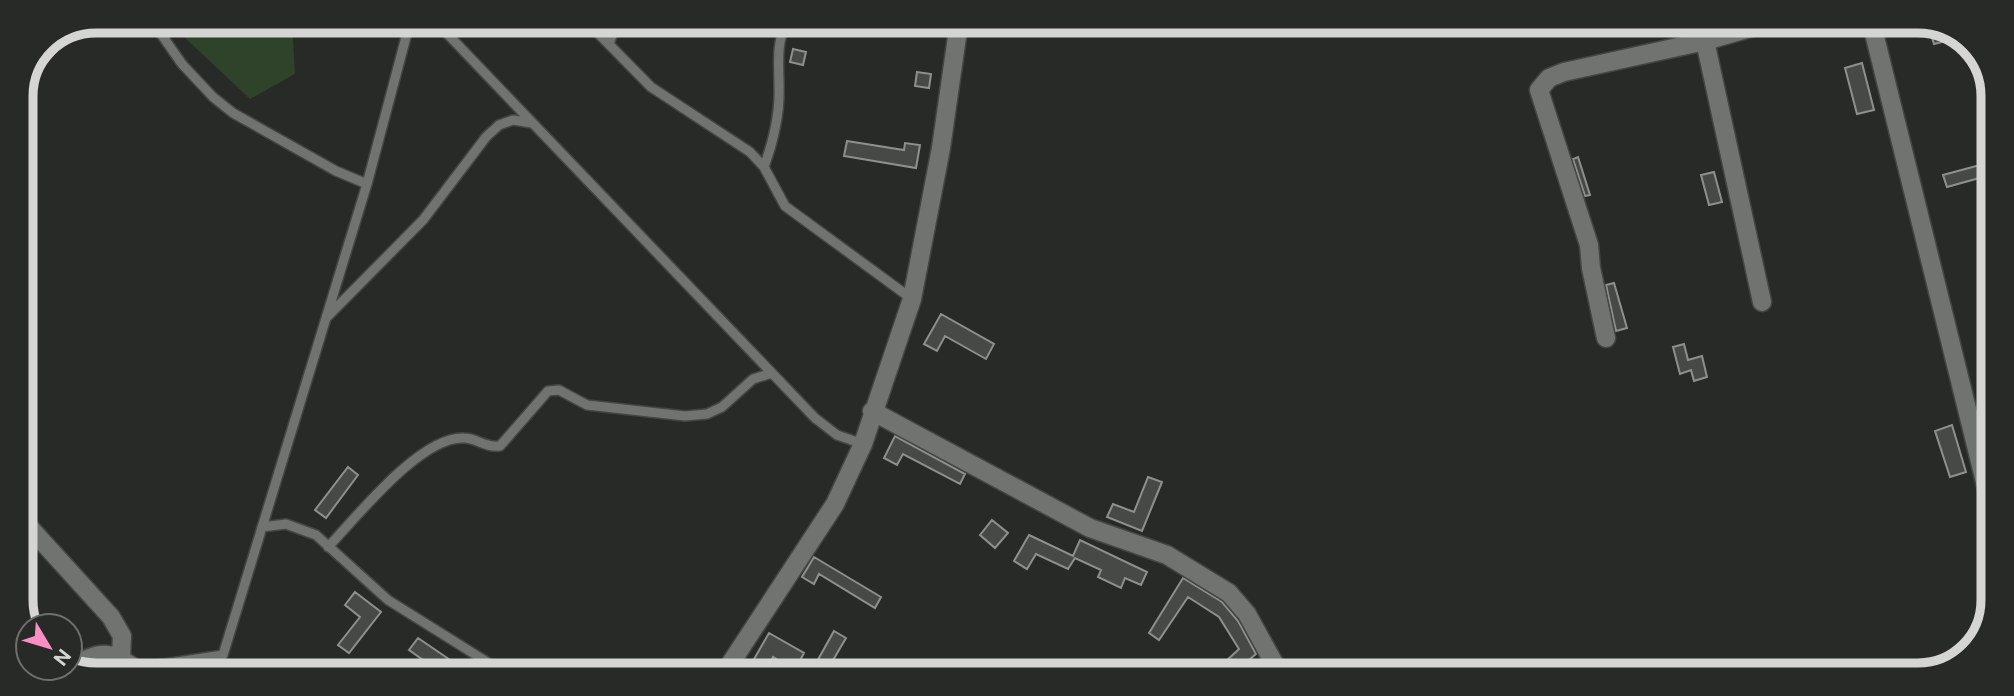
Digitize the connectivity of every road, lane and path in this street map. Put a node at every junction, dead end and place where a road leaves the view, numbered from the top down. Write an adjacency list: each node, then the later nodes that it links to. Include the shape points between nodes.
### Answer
1 (160, 33): 14 (lane, via 182,64 233,113)
2 (407, 33): 14 (lane)
3 (447, 33): 12 (lane)
4 (598, 33): 11 (lane)
5 (613, 33): 11 (lane)
6 (781, 33): 13 (lane, via 774,140)
7 (958, 33): 15 (street)
8 (1732, 33): 10 (street)
9 (1874, 33): 22 (street)
10 (1704, 41): 16 (street); 18 (street, via 1564,72 1549,78 1539,90 1589,244)
11 (609, 44): 13 (lane, via 651,87 750,152)
12 (532, 122): 17 (lane, via 513,120 486,137 422,220); 19 (lane)
13 (764, 167): 15 (lane, via 785,206)
14 (367, 184): 17 (lane)
15 (912, 299): 20 (street)
16 (1762, 302)
17 (326, 318): 23 (lane)
18 (1606, 338)
19 (772, 373): 21 (lane, via 837,435); 25 (lane, via 753,379 722,407 685,416 594,406 559,390 548,391 500,446 465,438 415,458)
20 (872, 411): 21 (street); 32 (street, via 1090,528 1167,555 1229,593 1247,614)
21 (863, 444): 31 (street, via 835,505)
22 (1981, 466)
23 (262, 527): 25 (lane, via 286,524 304,529); 29 (lane, via 223,655)
24 (33, 531): 28 (street, via 111,617)
25 (328, 547): 30 (lane, via 388,600)
26 (84, 659): 27 (street, via 105,653)
27 (126, 663)
28 (131, 663)
29 (157, 663)
30 (489, 663)
31 (732, 663)
32 (1274, 663)

